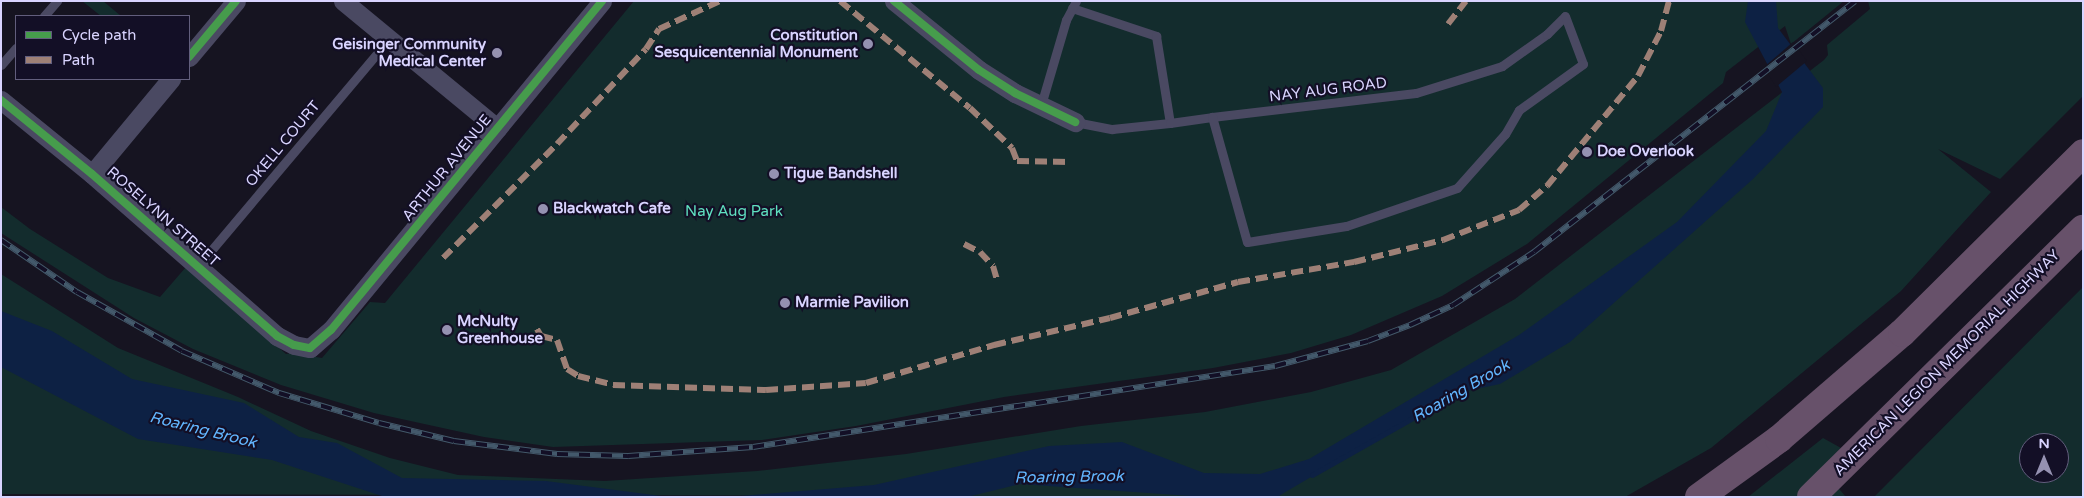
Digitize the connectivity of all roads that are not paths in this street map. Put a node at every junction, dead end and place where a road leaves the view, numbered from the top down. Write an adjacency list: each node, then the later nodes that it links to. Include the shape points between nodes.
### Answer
1 (57, 1): 7 (lane)
2 (236, 1): 10 (street)
3 (343, 1): 8 (street)
4 (602, 1): 18 (street, ARTHUR AVENUE)
5 (894, 1): 14 (street, via 979,70)
6 (1074, 5): 14 (lane); 17 (lane, via 1156,36)
7 (45, 15)
8 (388, 40): 18 (street); 22 (lane, OKELL COURT)
9 (15, 49): 11 (lane)
10 (190, 57)
11 (1, 65)
12 (170, 80): 20 (street)
13 (1, 100): 20 (street, ROSELYNN STREET)
14 (1041, 105): 16 (street)
15 (1212, 117): 15 (lane, NAY AUG ROAD, via 1416,93 1502,66 1547,34 1565,16 1583,64 1519,110 1505,134 1457,188 1346,226 1247,242); 17 (lane, NAY AUG ROAD)
16 (1075, 122): 17 (lane, NAY AUG ROAD, via 1112,129)
17 (1170, 122)
18 (497, 128): 23 (street, ARTHUR AVENUE, via 331,330)
19 (2083, 152): 24 (highway, via 1902,333 1779,439)
20 (92, 174): 22 (street, ROSELYNN STREET)
21 (2083, 229): 25 (highway, AMERICAN LEGION MEMORIAL HIGHWAY)
22 (198, 266): 23 (street, ROSELYNN STREET, via 277,336 294,346)
23 (310, 348)
24 (1699, 497)
25 (1811, 497)

